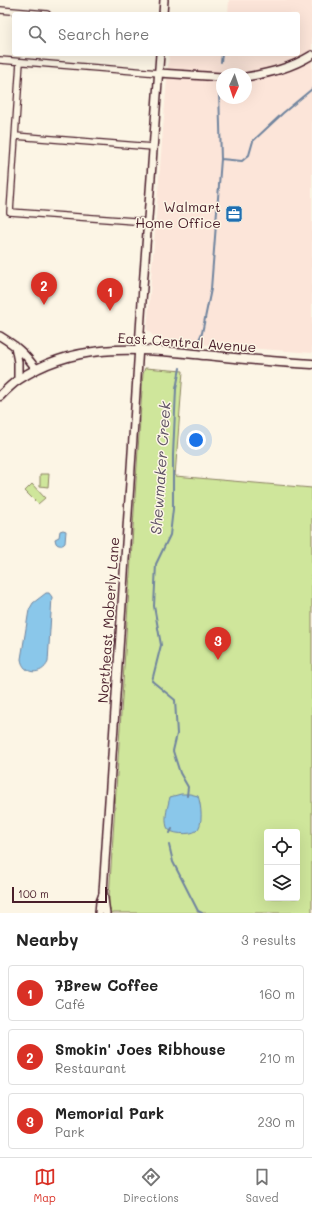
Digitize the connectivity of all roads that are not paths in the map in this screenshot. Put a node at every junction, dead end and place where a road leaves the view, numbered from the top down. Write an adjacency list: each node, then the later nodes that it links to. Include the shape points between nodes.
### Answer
1 (164, 0): 4 (street)
2 (0, 10): 3 (street)
3 (24, 12)
4 (163, 12)
5 (312, 55): 10 (street, via 281,70)
6 (160, 56): 9 (street, Northeast Moberly Lane)
7 (0, 60): 8 (street)
8 (20, 62): 9 (street); 12 (street)
9 (159, 73): 11 (street); 13 (street, Northeast Moberly Lane)
10 (252, 76)
11 (216, 77)
12 (15, 136): 13 (street); 14 (street, via 10,212)
13 (153, 147): 14 (street, Northeast Moberly Lane)
14 (148, 222): 17 (street, Northeast Moberly Lane)
15 (0, 336): 16 (street)
16 (15, 346): 19 (street); 20 (street)
17 (139, 350): 18 (main road, East Central Avenue); 19 (main road, East Central Avenue, via 88,352); 22 (street, Northeast Moberly Lane)
18 (312, 364)
19 (36, 369): 20 (main road, East Central Avenue)
20 (18, 380): 21 (main road, East Central Avenue)
21 (0, 396)
22 (103, 892): 23 (street, Northeast Moberly Lane); 24 (street, Northeast Moberly Lane)
23 (99, 913)
24 (106, 913)

